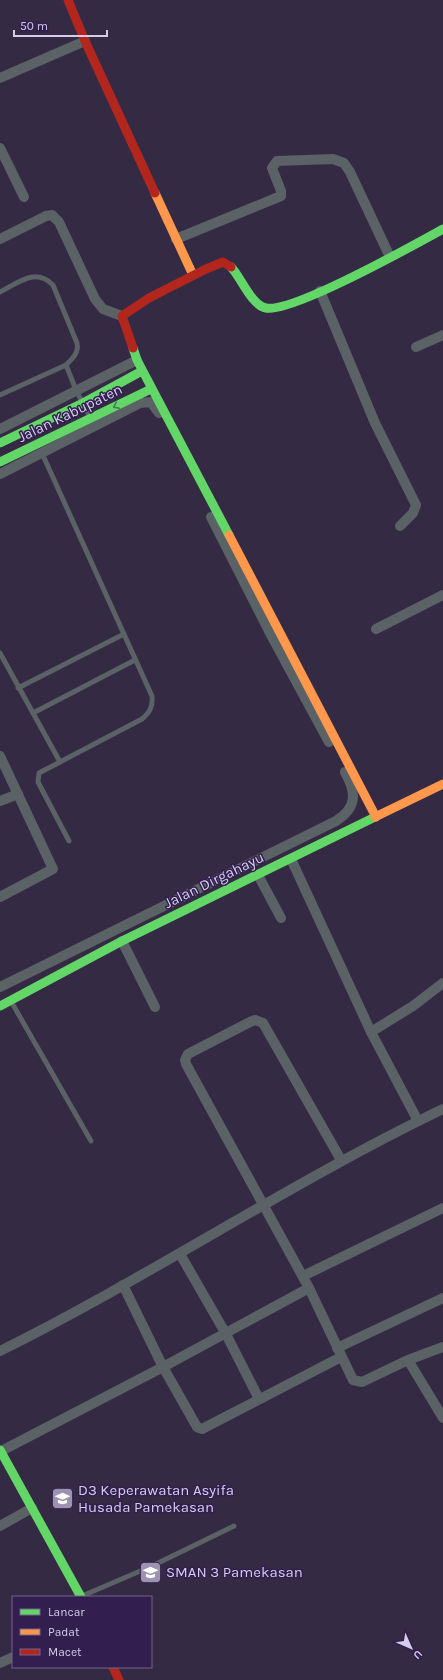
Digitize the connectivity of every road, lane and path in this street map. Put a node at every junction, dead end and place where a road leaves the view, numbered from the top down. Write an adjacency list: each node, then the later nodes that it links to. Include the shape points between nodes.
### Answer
1 (68, 0): 2 (street)
2 (85, 41): 3 (street); 8 (street)
3 (0, 78)
4 (0, 148): 5 (street)
5 (24, 196)
6 (443, 229): 9 (street)
7 (0, 239): 13 (street, via 52,215 59,222 95,300 103,309)
8 (176, 239): 9 (street, via 281,196 272,168 277,161 334,159 344,163 350,172); 10 (street)
9 (390, 257): 11 (street)
10 (193, 275): 11 (street, via 219,263 227,263 258,304 265,308 284,306); 13 (street, via 136,305)
11 (320, 291): 29 (street, via 375,422 416,505 413,513)
12 (0, 292): 17 (lane, via 28,277 38,276 47,279 53,285 78,343 77,353)
13 (122, 316): 16 (street)
14 (443, 335): 15 (street)
15 (416, 347)
16 (136, 360): 18 (street); 20 (street)
17 (66, 365): 20 (lane); 21 (lane)
18 (142, 371): 19 (street); 22 (street, Jalan Kabupaten)
19 (152, 389): 23 (street, Jalan Kabupaten, one-way to 23); 42 (street)
20 (76, 390): 22 (lane); 24 (street)
21 (0, 395)
22 (83, 403): 23 (lane); 25 (street, Jalan Kabupaten)
23 (91, 418): 25 (street, Jalan Kabupaten)
24 (0, 428)
25 (36, 439): 26 (street, Jalan Kabupaten); 27 (street, Jalan Kabupaten); 28 (street); 32 (lane); 50 (street, via 140,403 154,404 270,633 350,781 354,794 345,815 313,834)
26 (0, 444)
27 (0, 462)
28 (0, 474)
29 (400, 526)
30 (443, 595): 31 (street)
31 (376, 629)
32 (124, 634): 34 (lane); 35 (lane)
33 (0, 653): 35 (lane)
34 (135, 660): 36 (lane); 38 (lane, via 152,696 150,712 142,719)
35 (18, 688): 36 (lane)
36 (33, 713): 38 (lane)
37 (0, 756): 40 (street)
38 (60, 762): 43 (lane, via 39,773 38,782)
39 (443, 784): 42 (street, Jalan Dirgahayu)
40 (18, 794): 41 (street); 46 (street, via 52,869)
41 (0, 801)
42 (376, 817): 44 (street, Jalan Dirgahayu)
43 (69, 841)
44 (290, 859): 45 (street, Jalan Dirgahayu); 54 (street)
45 (258, 875): 47 (street); 48 (street, Jalan Dirgahayu)
46 (0, 898)
47 (281, 918)
48 (122, 941): 51 (street, Jalan Dirgahayu); 53 (street)
49 (443, 983): 54 (street, via 413,1006)
50 (0, 987)
51 (10, 1001): 52 (street, Jalan Dirgahayu); 57 (lane)
52 (0, 1006)
53 (155, 1007)
54 (371, 1032): 56 (street)
55 (443, 1109): 56 (street)
56 (418, 1121): 58 (street)
57 (91, 1141)
58 (341, 1160): 59 (street); 59 (street, via 263,1023 255,1020 250,1022 188,1054 186,1064)
59 (265, 1205): 61 (street); 62 (street)
60 (443, 1208): 62 (street)
61 (180, 1254): 63 (street); 66 (street)
62 (303, 1276): 64 (street)
63 (123, 1285): 68 (street); 71 (street)
64 (309, 1288): 66 (street); 69 (street)
65 (443, 1298): 69 (street)
66 (226, 1334): 71 (street); 72 (street)
67 (443, 1347): 70 (street)
68 (0, 1351)
69 (339, 1352): 70 (street, via 350,1377 356,1382 362,1382); 72 (street)
70 (408, 1360): 73 (street)
71 (162, 1367): 72 (street, via 197,1427 202,1429); 74 (street)
72 (259, 1399)
73 (443, 1418)
74 (0, 1451): 75 (street)
75 (32, 1508): 76 (street); 78 (street)
76 (0, 1526)
77 (234, 1526): 79 (lane)
78 (80, 1596)
79 (83, 1596)
80 (12, 1657): 81 (street)
81 (0, 1663)
82 (113, 1668): 83 (street)
83 (119, 1680)

